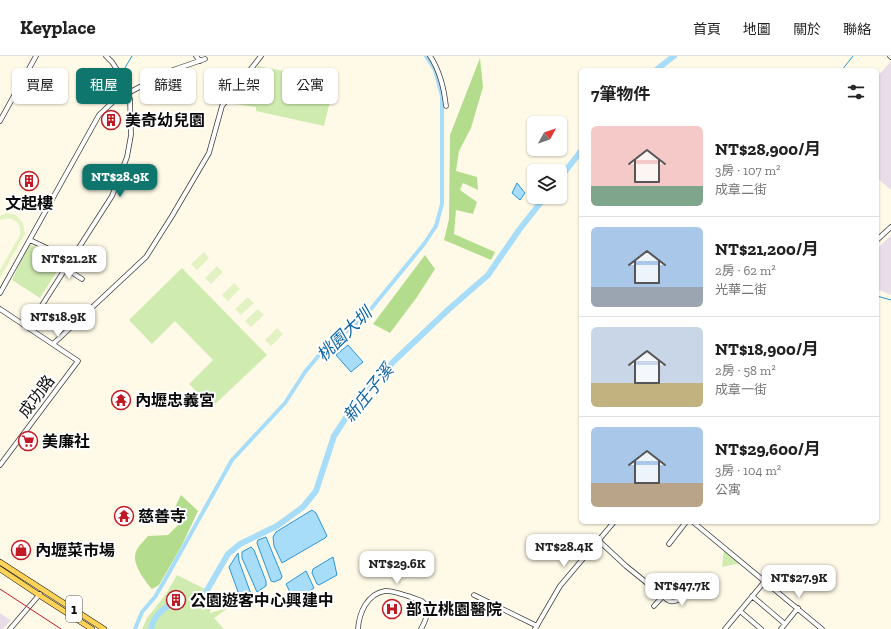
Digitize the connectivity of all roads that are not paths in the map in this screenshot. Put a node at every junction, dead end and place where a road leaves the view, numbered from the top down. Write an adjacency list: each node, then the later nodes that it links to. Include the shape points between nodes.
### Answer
1 (36, 56): 13 (street)
2 (106, 56): 8 (street)
3 (196, 56): 7 (street)
4 (261, 56): 23 (street, via 222,106 209,153 146,257)
5 (430, 56): 12 (street, via 440,75)
6 (205, 59): 7 (street)
7 (200, 61): 9 (street, via 170,71)
8 (116, 68)
9 (132, 91)
10 (111, 104): 16 (street, via 100,116)
11 (130, 104): 17 (street, via 131,135 112,196)
12 (446, 106)
13 (0, 121)
14 (891, 227): 15 (street)
15 (879, 238)
16 (30, 240): 17 (street); 20 (street)
17 (70, 259): 18 (street)
18 (65, 268): 19 (street); 22 (street)
19 (82, 279)
20 (0, 293)
21 (0, 309): 22 (street)
22 (28, 327): 23 (street)
23 (53, 344): 24 (street, 成功路, via 78,361)
24 (0, 465)
25 (612, 524): 28 (street)
26 (684, 524): 29 (street)
27 (696, 524): 32 (street)
28 (598, 540): 37 (street); 43 (street, via 560,586)
29 (669, 544)
30 (0, 562): 34 (main road, 1)
31 (0, 569): 35 (main road, 1)
32 (765, 581): 38 (street); 40 (street)
33 (693, 582): 37 (street, via 678,600 672,602)
34 (43, 590): 35 (street); 47 (main road, 1)
35 (39, 595): 45 (street); 46 (main road, 1)
36 (474, 595): 43 (street)
37 (663, 596): 39 (street)
38 (752, 596): 41 (street); 42 (street)
39 (654, 606)
40 (798, 608): 42 (street); 52 (street)
41 (740, 611): 44 (street); 50 (street)
42 (785, 624): 51 (street)
43 (536, 628)
44 (728, 628)
45 (10, 629)
46 (92, 629)
47 (104, 629)
48 (358, 629): 49 (street, via 365,604 385,591 425,603 427,619)
49 (421, 629)
50 (761, 629)
51 (781, 629)
52 (822, 629)

